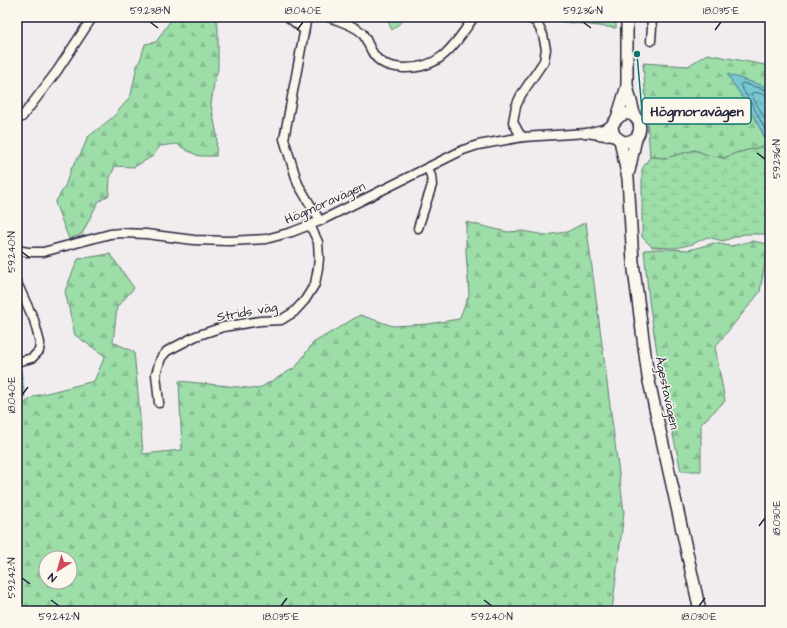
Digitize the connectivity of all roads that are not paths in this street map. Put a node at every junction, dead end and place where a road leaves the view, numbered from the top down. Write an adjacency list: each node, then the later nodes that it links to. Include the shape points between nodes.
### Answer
1 (93, 17): 12 (street, via 57,71 22,117)
2 (288, 17): 9 (street)
3 (307, 17): 9 (street)
4 (329, 17): 5 (street, via 358,29 379,61 396,68 421,66 433,62 448,51)
5 (474, 17)
6 (528, 17): 15 (street, via 537,23 546,49 544,61 516,106 513,122)
7 (627, 17): 11 (main road, Ågestavägen)
8 (651, 17): 10 (street)
9 (304, 30): 19 (street, via 284,139 298,184)
10 (651, 41)
11 (627, 86): 13 (main road, Ågestavägen); 14 (main road, Ågestavägen)
12 (17, 118)
13 (635, 118): 14 (main road, via 629,114 622,114); 16 (main road, Ågestavägen, via 640,125)
14 (616, 130): 15 (street, Högmoravägen); 16 (main road, via 625,142); 18 (main road, Ågestavägen)
15 (523, 137): 17 (street, Högmoravägen, via 478,145)
16 (636, 138): 18 (main road, Ågestavägen)
17 (428, 168): 19 (street, Högmoravägen); 21 (street, via 432,185)
18 (628, 178): 26 (main road, Ågestavägen, via 633,262 648,377)
19 (320, 221): 20 (street, Högmoravägen)
20 (310, 226): 22 (street, Högmoravägen, via 266,239 194,240 121,233 43,252); 25 (street, Strids väg, via 318,242 319,258 314,284 305,300 294,312 281,320 223,327 196,336 167,351 161,358 156,374)
21 (418, 228)
22 (17, 250)
23 (17, 283): 24 (street, via 34,320 40,343 39,350 32,358)
24 (17, 362)
25 (159, 403)
26 (700, 611)

